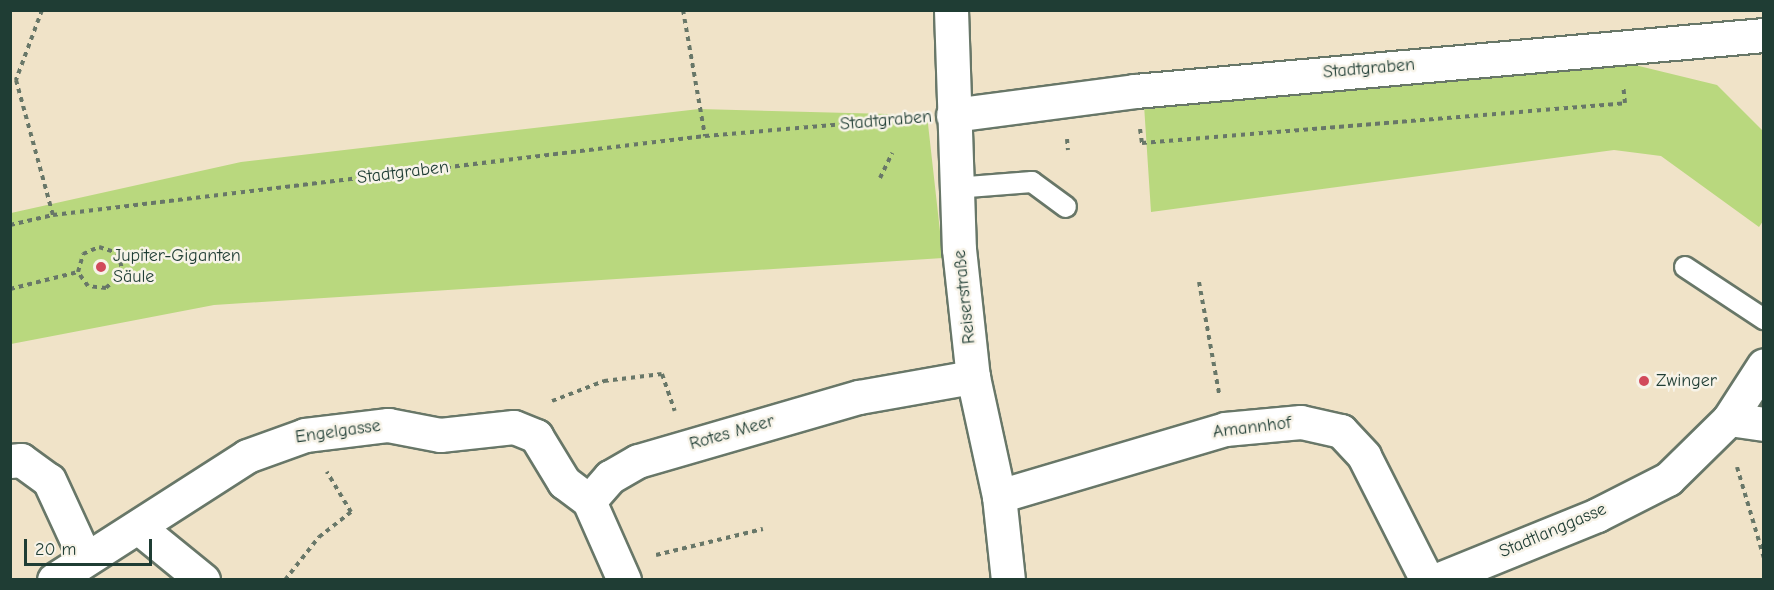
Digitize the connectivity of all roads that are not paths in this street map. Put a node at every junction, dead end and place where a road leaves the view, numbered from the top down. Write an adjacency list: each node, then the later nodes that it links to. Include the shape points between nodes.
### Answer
1 (951, 10): 3 (street, Reiserstraße)
2 (1764, 35): 3 (street, Stadtgraben, via 1135,91)
3 (952, 115): 4 (street, Reiserstraße)
4 (955, 188): 5 (lane, via 1032,182); 9 (street, Reiserstraße)
5 (1066, 207)
6 (1684, 267): 7 (lane)
7 (1764, 319)
8 (1764, 365): 10 (street)
9 (973, 377): 13 (street, Reiserstraße); 14 (street, Rotes Meer, via 859,397 686,446 610,477)
10 (1729, 419): 11 (street); 17 (street, Stadtlanggasse, via 1668,479)
11 (1764, 424)
12 (10, 461): 16 (street, via 21,460 49,480)
13 (999, 496): 21 (street, Reiserstraße); 22 (street, Amannhof, via 1225,429 1301,422 1341,431 1365,456)
14 (589, 501): 15 (street, Engelgasse, via 564,482 536,436 514,427 440,435 388,425 305,435 248,456); 18 (street)
15 (138, 527): 16 (street, Engelgasse); 20 (street)
16 (84, 558): 19 (street, Engelgasse)
17 (1509, 565): 23 (street, Stadtlanggasse)
18 (620, 572)
19 (54, 579)
20 (203, 579)
21 (1008, 579)
22 (1427, 579)
23 (1437, 579)

